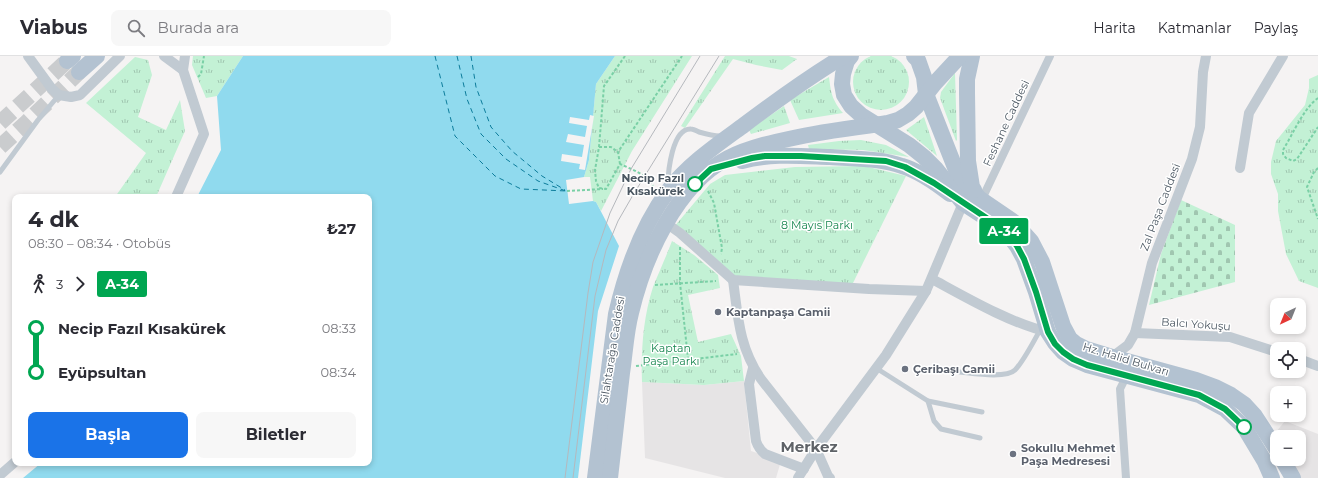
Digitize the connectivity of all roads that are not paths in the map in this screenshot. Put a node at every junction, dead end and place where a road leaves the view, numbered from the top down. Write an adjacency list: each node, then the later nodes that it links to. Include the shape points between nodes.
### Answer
1 (28, 56): 17 (street, via 52,90)
2 (97, 56): 15 (main road)
3 (120, 56): 17 (street, via 80,95 71,98)
4 (164, 56): 14 (street)
5 (185, 56): 14 (street)
6 (844, 56): 19 (main road, Silahtarağa Caddesi, via 782,96)
7 (851, 56): 18 (main road, Hz. Halid Bulvarı, via 843,74 844,95 861,115)
8 (914, 56): 16 (main road, Hz. Halid Bulvarı, via 924,77)
9 (960, 56): 16 (main road, Silahtarağa Caddesi)
10 (972, 56): 25 (main road, via 967,79 968,161 972,187)
11 (1050, 56): 25 (street, Feshane Caddesi)
12 (1206, 56): 32 (street, Zal Paşa Caddesi, via 1200,127 1192,159 1152,263)
13 (1283, 56): 20 (street, via 1249,113)
14 (183, 70): 23 (street, via 204,134)
15 (79, 72)
16 (926, 94): 18 (main road, Silahtarağa Caddesi, via 908,114 898,120); 25 (main road, Hz. Halid Bulvarı, via 956,170)
17 (59, 95): 21 (lane)
18 (878, 124): 22 (main road, Silahtarağa Caddesi, via 815,134 749,149 728,158); 26 (main road, Hz. Halid Bulvarı, via 909,144 936,168)
19 (727, 137): 24 (main road, Silahtarağa Caddesi, via 684,174); 24 (lane, via 711,136 690,129 683,131 673,148)
20 (1240, 168)
21 (0, 172)
22 (706, 173): 26 (main road, via 765,156 886,161 925,177); 27 (main road, Silahtarağa Caddesi, via 682,198)
23 (177, 194)
24 (664, 196): 51 (main road, Silahtarağa Caddesi, via 632,259 618,307)
25 (981, 198): 34 (main road, Hz. Halid Bulvarı, via 1014,222 1031,241 1042,262 1063,326 1070,339 1086,349)
26 (963, 203): 28 (street); 31 (main road, Hz. Halid Bulvarı, via 1000,227 1017,246 1036,292)
27 (666, 223): 29 (street); 52 (main road, Silahtarağa Caddesi, via 639,286 628,324)
28 (932, 279): 30 (street); 31 (street, via 1032,328)
29 (733, 280): 30 (street); 37 (street, via 738,326)
30 (926, 291): 38 (street)
31 (1044, 331): 39 (lane, via 1014,371 1003,375); 40 (main road, Hz. Halid Bulvarı, via 1073,359)
32 (1135, 333): 33 (street, Balcı Yokuşu, via 1230,337); 34 (street, Zal Paşa Caddesi, via 1128,345)
33 (1270, 350)
34 (1112, 357): 44 (main road, Hz. Halid Bulvarı, via 1196,380 1231,395 1255,416)
35 (1306, 362): 36 (street)
36 (1318, 366)
37 (753, 368): 45 (street); 48 (street, via 749,384 756,441 760,450)
38 (876, 368): 41 (lane); 45 (street)
39 (959, 372)
40 (1127, 375): 54 (street, via 1120,389); 55 (main road, Hz. Halid Bulvarı, via 1199,395 1225,409 1244,427 1266,462)
41 (928, 401): 42 (lane); 43 (lane, via 934,421 941,429)
42 (982, 412)
43 (980, 438)
44 (1270, 439)
45 (816, 449): 48 (street); 50 (street)
46 (12, 465): 49 (street)
47 (1286, 466): 56 (main road)
48 (804, 469): 53 (street)
49 (0, 475)
50 (828, 477)
51 (595, 478)
52 (610, 478)
53 (798, 478)
54 (1126, 478)
55 (1272, 478)
56 (1293, 478)

